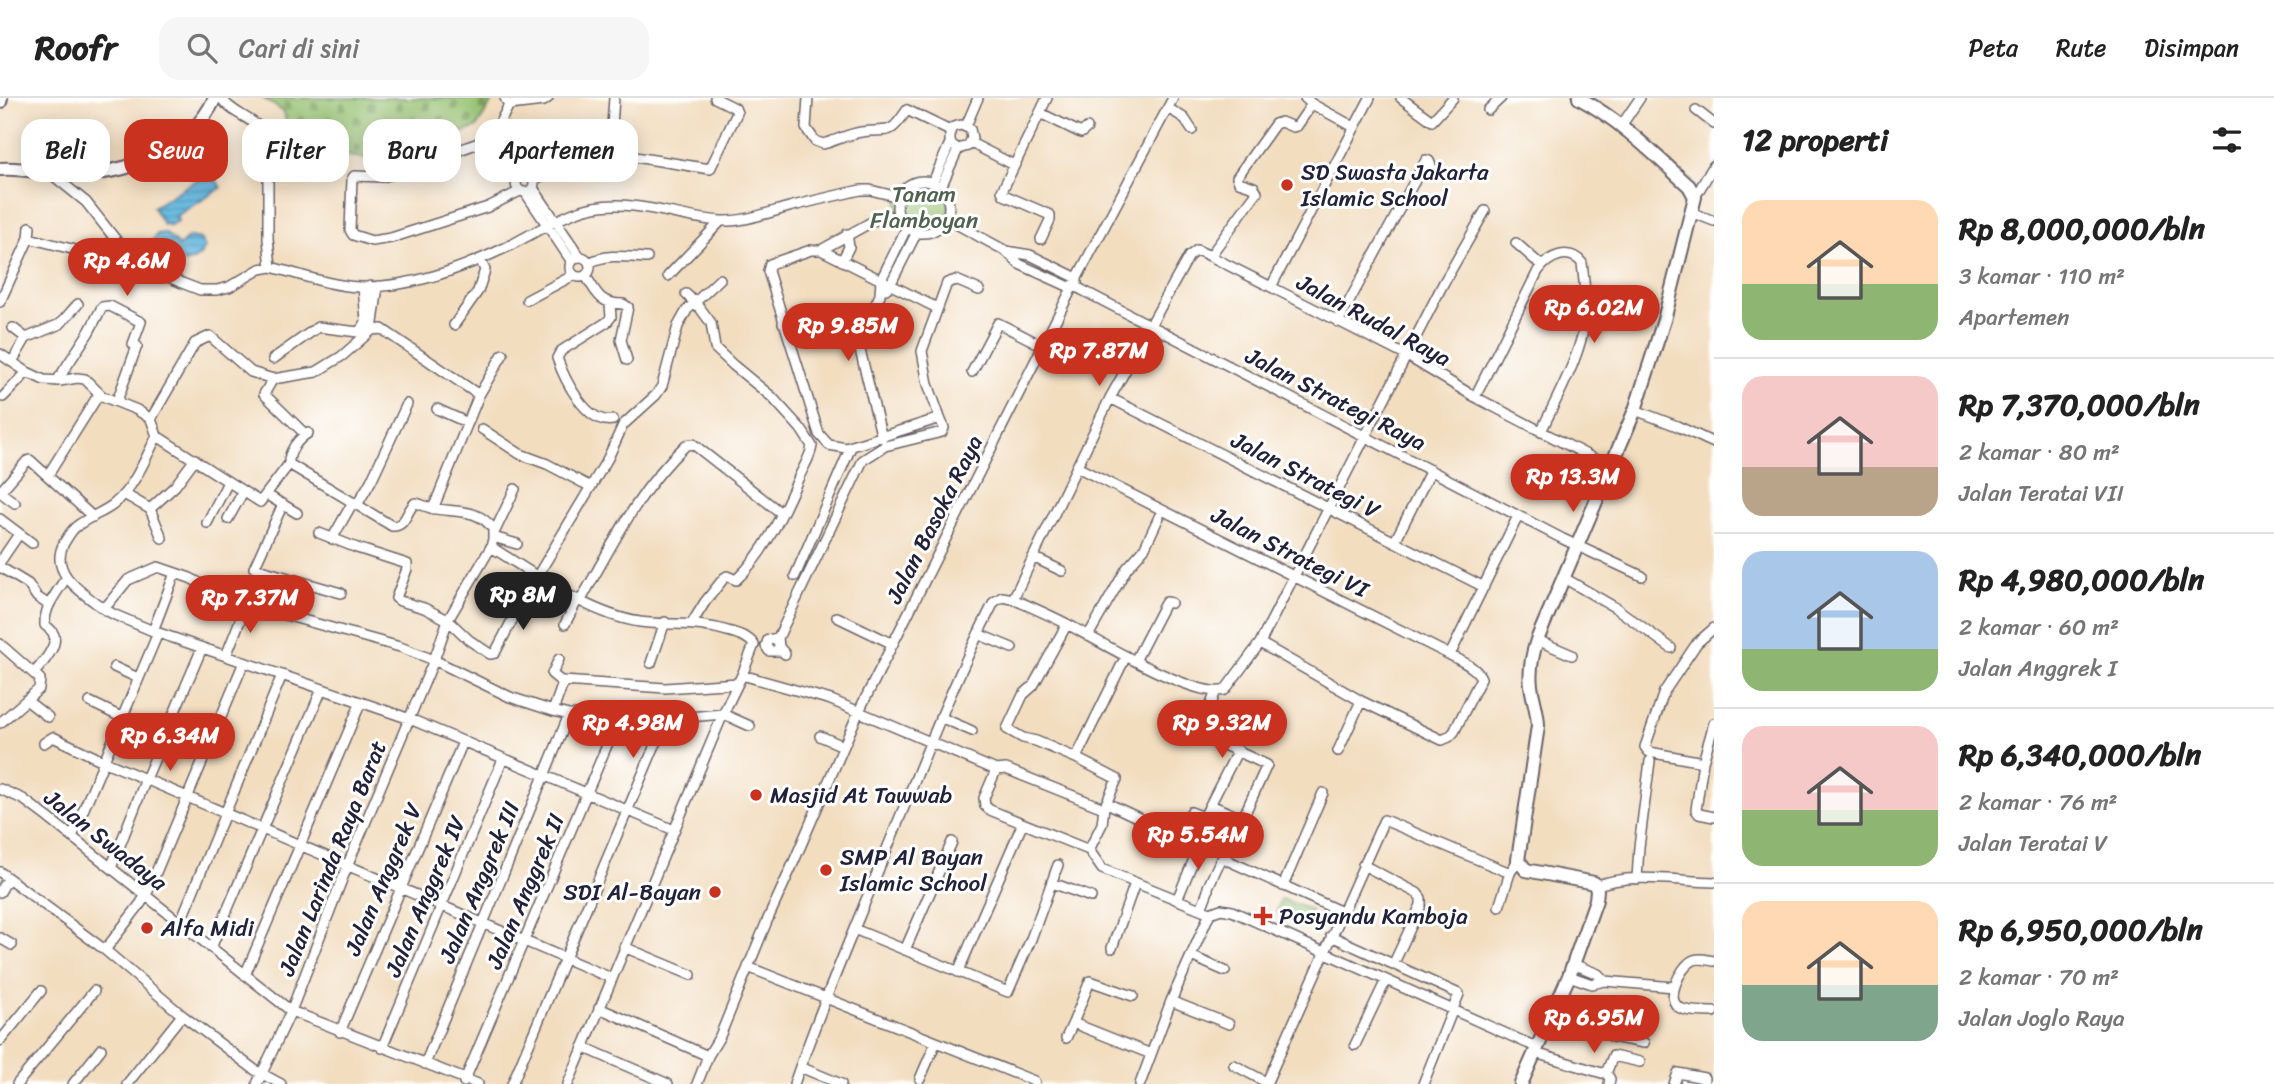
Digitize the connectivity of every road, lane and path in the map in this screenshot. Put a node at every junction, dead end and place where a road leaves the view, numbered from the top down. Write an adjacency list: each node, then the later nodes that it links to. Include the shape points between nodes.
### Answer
1 (215, 98): 42 (main road, via 187,133 143,163)
2 (220, 98): 77 (street, via 266,133)
3 (548, 98): 18 (street)
4 (614, 98): 25 (street)
5 (715, 98): 36 (street, via 737,113 710,169)
6 (808, 98): 20 (street, via 806,128 823,144 859,132 887,132)
7 (913, 98): 20 (street)
8 (978, 98): 27 (street)
9 (1048, 98): 23 (street)
10 (1173, 98): 19 (street, Jalan Basoka Raya)
11 (1370, 98): 29 (street)
12 (1401, 98): 13 (street, via 1432,121)
13 (1453, 98)
14 (1501, 98): 21 (street)
15 (1578, 98): 28 (main road)
16 (1640, 98): 28 (street)
17 (1309, 101): 29 (street); 68 (street, via 1297,125 1275,124 1237,177 1257,192)
18 (507, 102): 24 (street)
19 (1168, 108): 31 (street); 86 (street, Jalan Basoka Raya)
20 (908, 110): 32 (street)
21 (1488, 110)
22 (1696, 110): 26 (street)
23 (1040, 113): 30 (street, via 1081,134); 37 (street)
24 (500, 119)
25 (612, 119)
26 (1714, 124)
27 (966, 126): 32 (street, via 957,125); 33 (street)
28 (1621, 126): 50 (main road, via 1689,186)
29 (1354, 127): 87 (street)
30 (1087, 128)
31 (1192, 130)
32 (950, 131): 35 (street)
33 (971, 143): 35 (street, via 965,148); 37 (street)
34 (475, 144): 48 (street, via 394,174 354,177 352,233 365,240 391,238 488,207)
35 (954, 146): 47 (street)
36 (638, 157)
37 (1014, 165): 63 (street, via 1003,193 1050,215)
38 (1714, 165): 50 (street)
39 (3, 167): 40 (main road)
40 (21, 169)
41 (1433, 170): 96 (street, via 1427,160 1419,170)
42 (110, 171)
43 (61, 182): 64 (street, via 86,202)
44 (517, 182): 48 (street)
45 (528, 182): 48 (street)
46 (537, 182): 48 (street)
47 (937, 185): 49 (street, via 926,180 913,183); 54 (street, via 949,202)
48 (528, 188): 57 (street)
49 (899, 197): 55 (street, via 861,190); 59 (street, via 898,214)
50 (1695, 197): 52 (main road)
51 (1485, 211): 107 (street)
52 (1693, 213): 56 (street); 123 (main road)
53 (886, 214): 61 (street)
54 (947, 219): 60 (street, via 931,232); 67 (street)
55 (721, 221): 57 (street, via 630,206 598,206); 81 (street)
56 (1714, 221)
57 (553, 224): 70 (street); 71 (street)
58 (30, 227): 62 (street)
59 (907, 228): 60 (street); 83 (street)
60 (917, 232): 83 (street)
61 (848, 234): 66 (street); 73 (street, via 849,247)
62 (29, 238): 64 (street, via 99,256); 91 (street)
63 (1041, 239)
64 (116, 242): 77 (street, via 150,269 200,290 229,287)
65 (1516, 243): 76 (street)
66 (821, 250): 73 (street); 97 (street, via 770,264)
67 (1006, 251): 72 (street); 78 (street)
68 (1210, 256): 87 (street, Jalan Rudal Raya); 98 (street, via 1196,250 1189,256)
69 (647, 258): 75 (street, via 610,256)
70 (480, 259): 74 (street); 84 (street, via 485,270)
71 (576, 260): 75 (street); 79 (street, via 570,267)
72 (1040, 260): 78 (street); 86 (street)
73 (842, 261): 83 (street)
74 (470, 263): 84 (street); 85 (street, via 421,279)
75 (589, 263): 80 (street)
76 (1542, 266): 118 (street); 129 (street, via 1563,254 1577,257 1582,263 1586,296 1585,321 1574,357)
77 (271, 267): 85 (street, via 338,284)
78 (1035, 271): 86 (street)
79 (574, 275): 80 (street); 90 (street)
80 (586, 275): 94 (street)
81 (668, 276)
82 (720, 279): 92 (street)
83 (886, 283): 95 (street); 103 (street)
84 (480, 284): 99 (street)
85 (371, 286): 100 (street); 100 (street, via 364,313)
86 (1077, 286): 98 (street, Jalan Strategi Raya); 104 (street, Jalan Basoka Raya)
87 (1271, 287): 96 (street, Jalan Rudal Raya)
88 (979, 290): 95 (street, via 950,280)
89 (686, 295): 92 (street)
90 (527, 300)
91 (0, 302)
92 (695, 302): 143 (street, via 682,317 662,386 624,425); 156 (street, via 711,323 715,348 772,397 812,446)
93 (78, 304): 102 (street, via 60,324)
94 (610, 304): 109 (street, via 628,307 621,340); 126 (street, via 607,322 557,358 582,406 602,419)
95 (937, 308): 124 (street, via 922,351)
96 (1338, 322): 107 (street, Jalan Rudal Raya)
97 (783, 323): 103 (street, via 800,317 825,320); 135 (street, via 820,434 829,444)
98 (1150, 324): 119 (street); 130 (street, Jalan Strategi Raya)
99 (454, 325)
100 (369, 326): 108 (street, via 358,332 318,327); 113 (street, via 330,365 316,372); 116 (street, via 382,329)
101 (13, 328): 102 (street)
102 (26, 338): 110 (street)
103 (858, 342): 131 (street)
104 (1043, 346): 112 (street, via 998,323); 208 (street, Jalan Basoka Raya)
105 (0, 354): 110 (street)
106 (503, 354): 116 (street)
107 (1407, 356): 118 (street, Jalan Rudal Raya); 130 (street)
108 (273, 359)
109 (627, 360)
110 (12, 362): 111 (street)
111 (27, 372): 114 (street); 117 (street)
112 (972, 372)
113 (272, 379): 125 (street, via 251,372 213,337 206,336 195,343); 137 (street, via 264,394 308,433 292,449)
114 (57, 381): 115 (street, via 85,379); 120 (street, via 102,307 110,306 141,322)
115 (100, 394): 120 (street); 141 (street)
116 (479, 395): 127 (street)
117 (3, 397)
118 (1475, 397): 129 (street, Jalan Rudal Raya)
119 (1110, 398): 138 (street); 152 (street, Jalan Strategi V)
120 (117, 401): 125 (street)
121 (407, 404): 150 (street, via 371,481)
122 (437, 409): 127 (street)
123 (1635, 410): 133 (street); 139 (main road)
124 (940, 418): 131 (street); 134 (street, via 942,432)
125 (151, 419): 132 (street)
126 (613, 419)
127 (468, 423): 154 (street)
128 (482, 429): 143 (street, via 520,454)
129 (1541, 432): 139 (street, Jalan Rudal Raya)
130 (1368, 433): 140 (street, Jalan Strategi Raya); 152 (street)
131 (881, 435): 134 (street); 135 (street)
132 (157, 436): 136 (street); 147 (street)
133 (1714, 443)
134 (885, 446): 175 (street, via 863,460)
135 (851, 447): 173 (street)
136 (195, 459): 142 (street); 153 (street)
137 (289, 464): 148 (street); 150 (street)
138 (1077, 467): 174 (street); 180 (street, Jalan Strategi VI)
139 (1612, 468): 171 (main road)
140 (1430, 471): 157 (street, Jalan Strategi Raya); 168 (street)
141 (48, 475): 145 (street, via 28,459); 158 (street)
142 (228, 482): 146 (street); 162 (street)
143 (591, 486): 181 (street)
144 (515, 489): 165 (street, Jalan Larinda Raya Barat)
145 (0, 492): 149 (street)
146 (243, 492): 148 (street, via 260,502); 161 (street)
147 (124, 494): 153 (street); 158 (street)
148 (267, 495): 151 (street)
149 (15, 503)
150 (355, 503): 154 (street, via 396,526 415,503); 167 (street)
151 (283, 504): 155 (street); 177 (street, via 254,567)
152 (1329, 508): 168 (street, Jalan Strategi V); 180 (street)
153 (150, 509): 166 (street)
154 (433, 509): 165 (street, via 468,512 489,524)
155 (298, 513)
156 (781, 513): 190 (street, via 693,444 686,445 648,485); 198 (street, via 750,566 736,580 724,578)
157 (1518, 516): 171 (street, Jalan Strategi Raya); 187 (street)
158 (93, 517): 185 (street, via 75,527 60,551)
159 (1159, 517): 204 (street, via 1144,549 1127,568)
160 (0, 519): 164 (street)
161 (228, 519)
162 (207, 523)
163 (319, 533): 167 (street)
164 (19, 534): 169 (street); 176 (street)
165 (493, 535): 170 (street); 172 (street, Jalan Larinda Raya Barat)
166 (162, 538)
167 (332, 539): 196 (street, via 407,564 396,598)
168 (1395, 541): 187 (street, Jalan Strategi V)
169 (32, 543)
170 (517, 544)
171 (1577, 546): 183 (street, Jalan Strategi Raya); 184 (main road)
172 (491, 547): 181 (street); 196 (street, Jalan Larinda Raya Barat)
173 (806, 553): 175 (street); 182 (street)
174 (1033, 557): 178 (street); 189 (street)
175 (817, 558): 212 (street, via 778,638)
176 (0, 565): 193 (street)
177 (260, 570): 188 (street); 192 (street)
178 (1062, 571)
179 (175, 573): 186 (street); 194 (street, via 158,567 136,575); 202 (street)
180 (1294, 575): 206 (street); 213 (street, Jalan Strategi VI)
181 (538, 576): 190 (street); 196 (street, via 495,653 469,640)
182 (795, 576)
183 (1642, 576)
184 (1564, 578): 205 (main road); 211 (street)
185 (68, 579): 193 (street); 194 (street)
186 (208, 587)
187 (1484, 587): 213 (street)
188 (341, 593)
189 (1013, 598): 200 (street); 203 (street, via 996,599)
190 (579, 599): 197 (street, via 617,616); 199 (street)
191 (1171, 603): 217 (street, via 1166,602)
192 (246, 604): 215 (street); 218 (street)
193 (49, 605): 222 (street, via 44,625 55,641)
194 (104, 608): 202 (street)
195 (837, 617): 208 (street)
196 (448, 620): 218 (street, Jalan Larinda Raya Barat)
197 (665, 622): 198 (street); 220 (street)
198 (692, 623): 225 (street, via 751,640 754,645)
199 (565, 624)
200 (1067, 624): 204 (street); 254 (street, via 1007,729)
201 (1714, 628): 258 (street, via 1664,692 1645,747 1649,752)
202 (156, 632): 209 (street); 224 (street)
203 (978, 634): 210 (street); 240 (street)
204 (1088, 636): 217 (street)
205 (1537, 640): 214 (street); 281 (main road, via 1531,677 1538,726)
206 (1260, 643): 228 (street, via 1228,688); 230 (street)
207 (0, 644): 222 (street)
208 (893, 644): 234 (street, Jalan Basoka Raya)
209 (202, 648): 215 (street); 261 (street)
210 (1012, 648)
211 (1671, 648)
212 (783, 652)
213 (1450, 654): 230 (street, Jalan Strategi VI, via 1481,677 1454,732 1445,739)
214 (1572, 655)
215 (226, 656): 219 (street)
216 (559, 659): 226 (street, via 552,674)
217 (1131, 659): 228 (street); 254 (street)
218 (433, 660): 233 (street, via 510,697); 241 (street, Jalan Larinda Raya Barat)
219 (244, 662): 223 (street); 265 (street)
220 (651, 663)
221 (114, 667): 224 (street)
222 (34, 673): 229 (street, via 40,685)
223 (282, 675): 227 (street); 268 (street)
224 (138, 678): 238 (street)
225 (740, 679): 226 (street, via 665,688); 234 (street); 235 (street)
226 (563, 681): 233 (street)
227 (322, 689): 232 (street); 273 (street)
228 (1217, 692): 252 (street, via 1201,730)
229 (26, 700): 237 (street); 243 (street)
230 (1362, 701): 253 (street)
231 (89, 702): 238 (street)
232 (360, 702): 241 (street); 277 (street)
233 (553, 711): 236 (street)
234 (859, 711): 250 (street); 251 (street, Jalan Basoka Raya)
235 (723, 714): 242 (street); 245 (street); 274 (street)
236 (569, 715): 239 (street); 260 (street, Jalan Anggrek III)
237 (48, 717)
238 (121, 717): 256 (street)
239 (619, 717): 242 (street); 264 (street, Jalan Anggrek II)
240 (940, 717): 246 (street); 250 (street)
241 (410, 719): 248 (street); 282 (street, Jalan Larinda Raya Barat)
242 (666, 719): 269 (street)
243 (0, 723)
244 (1714, 723): 258 (street)
245 (750, 726)
246 (972, 731)
247 (820, 736): 251 (street)
248 (463, 741): 255 (street); 294 (street, Jalan Anggrek V)
249 (44, 743): 256 (street, via 53,737)
250 (929, 743): 259 (street); 305 (street)
251 (843, 746): 320 (street, Jalan Basoka Raya)
252 (1238, 750): 267 (street); 271 (street, via 1267,765)
253 (1338, 751)
254 (1076, 758): 266 (street, via 1116,779)
255 (503, 759): 260 (street); 299 (street, Jalan Anggrek IV)
256 (103, 761): 261 (street); 275 (street)
257 (1650, 761): 288 (street)
258 (1703, 762): 270 (street, via 1696,810)
259 (996, 770): 266 (street, via 1006,769); 272 (street, via 985,806)
260 (544, 777): 264 (street); 303 (street, Jalan Anggrek III)
261 (146, 779): 265 (street); 285 (street)
262 (0, 789): 275 (street, Jalan Swadaya, via 23,799)
263 (1323, 793): 292 (street)
264 (586, 794): 269 (street); 308 (street, Jalan Anggrek II)
265 (188, 796): 268 (street); 296 (street)
266 (1105, 805): 267 (street, via 1177,836 1191,812 1204,817); 278 (street)
267 (1211, 805): 271 (street)
268 (225, 812): 273 (street); 304 (street)
269 (628, 812): 274 (street); 317 (street)
270 (1714, 817)
271 (1243, 819): 280 (street)
272 (1022, 825): 278 (street); 323 (street)
273 (263, 828): 277 (street); 311 (street)
274 (674, 830): 310 (street)
275 (72, 837): 285 (street, Jalan Swadaya)
276 (953, 842): 314 (street)
277 (300, 844): 282 (street); 324 (street)
278 (1089, 850): 291 (street, via 1102,869)
279 (1196, 854): 298 (street)
280 (1225, 857): 292 (street); 301 (street, via 1212,878)
281 (1518, 860): 286 (street); 293 (main road, via 1532,872)
282 (348, 864): 294 (street); 336 (street, Jalan Larinda Raya Barat)
283 (1058, 865): 290 (street)
284 (1363, 865): 286 (street, via 1385,819); 302 (street); 319 (street, via 1422,898)
285 (111, 868): 296 (street, Jalan Swadaya)
286 (1510, 873): 300 (street)
287 (4, 875): 295 (street); 313 (street)
288 (1637, 879): 289 (street); 293 (street)
289 (1714, 882)
290 (1052, 883): 297 (street); 323 (street, via 1009,991)
291 (1135, 883): 298 (street); 312 (street)
292 (1283, 886): 302 (street)
293 (1595, 886): 321 (main road, via 1596,900)
294 (400, 888): 299 (street); 342 (street, Jalan Anggrek V)
295 (0, 892)
296 (146, 895): 304 (street, Jalan Swadaya); 313 (street)
297 (1091, 897)
298 (1177, 900): 301 (street)
299 (442, 904): 303 (street); 349 (street, Jalan Anggrek IV)
300 (1499, 907)
301 (1205, 911): 315 (street, via 1232,911); 316 (street)
302 (1342, 912): 306 (street)
303 (482, 922): 308 (street); 355 (street, Jalan Anggrek III)
304 (180, 923): 311 (street, Jalan Swadaya)
305 (854, 929): 314 (street); 332 (street)
306 (1331, 936): 315 (street); 319 (street)
307 (0, 938): 309 (street)
308 (525, 941): 317 (street); 361 (street, Jalan Anggrek II)
309 (12, 944)
310 (624, 947): 325 (street); 326 (street)
311 (211, 948): 324 (street, Jalan Swadaya)
312 (1112, 948)
313 (105, 950): 338 (street)
314 (905, 950): 323 (street)
315 (1326, 954): 327 (street); 362 (street)
316 (1191, 956): 322 (street); 333 (street)
317 (566, 959): 326 (street); 368 (street)
318 (1714, 961): 328 (street, via 1692,960)
319 (1394, 965): 335 (street, via 1459,994)
320 (748, 967): 332 (street); 353 (street, Jalan Basoka Raya)
321 (1571, 970): 328 (street, via 1598,974 1605,981); 339 (main road)
322 (1225, 971)
323 (958, 972)
324 (245, 975): 336 (street, Jalan Swadaya)
325 (691, 975)
326 (611, 978): 334 (street)
327 (1386, 980): 335 (street); 347 (street)
328 (1674, 987): 337 (street, via 1672,999 1679,1008)
329 (94, 991): 363 (street)
330 (41, 992): 344 (street)
331 (1133, 996): 340 (street, via 1090,981)
332 (825, 999): 345 (street); 357 (street)
333 (1171, 1001): 341 (street); 352 (street)
334 (599, 1008): 348 (street); 353 (street)
335 (1452, 1010): 351 (street); 376 (street)
336 (290, 1011): 342 (street, Jalan Swadaya); 359 (street, Jalan Larinda Raya Barat)
337 (1714, 1012)
338 (182, 1014): 359 (street); 365 (street)
339 (1553, 1014): 346 (street, via 1608,1030 1612,1037); 351 (main road)
340 (1073, 1023): 343 (street); 352 (street)
341 (1229, 1024)
342 (340, 1032): 349 (street, Jalan Swadaya)
343 (1066, 1038)
344 (0, 1041)
345 (936, 1042): 360 (street); 374 (street)
346 (1644, 1043)
347 (1355, 1045)
348 (583, 1047): 369 (street); 370 (street)
349 (382, 1048): 355 (street, Jalan Swadaya)
350 (101, 1049): 364 (street)
351 (1536, 1051): 358 (street); 377 (main road)
352 (1151, 1054): 375 (street)
353 (708, 1056): 371 (street, Jalan Basoka Raya)
354 (1640, 1062): 358 (street, via 1613,1056)
355 (425, 1064): 361 (street, Jalan Swadaya)
356 (1234, 1065): 362 (street)
357 (800, 1067): 372 (street); 373 (street)
358 (1606, 1072): 378 (street)
359 (259, 1079): 366 (street)
360 (920, 1079)
361 (464, 1082): 367 (street, Jalan Swadaya)
362 (1266, 1083)
363 (17, 1084)
364 (73, 1084)
365 (127, 1084)
366 (281, 1084)
367 (478, 1084)
368 (512, 1084)
369 (568, 1084)
370 (668, 1084)
371 (697, 1084)
372 (794, 1084)
373 (841, 1084)
374 (1035, 1084)
375 (1140, 1084)
376 (1423, 1084)
377 (1521, 1084)
378 (1609, 1084)
379 (1674, 1084): 380 (street, via 1678,1073 1704,1079)
380 (1703, 1084)

